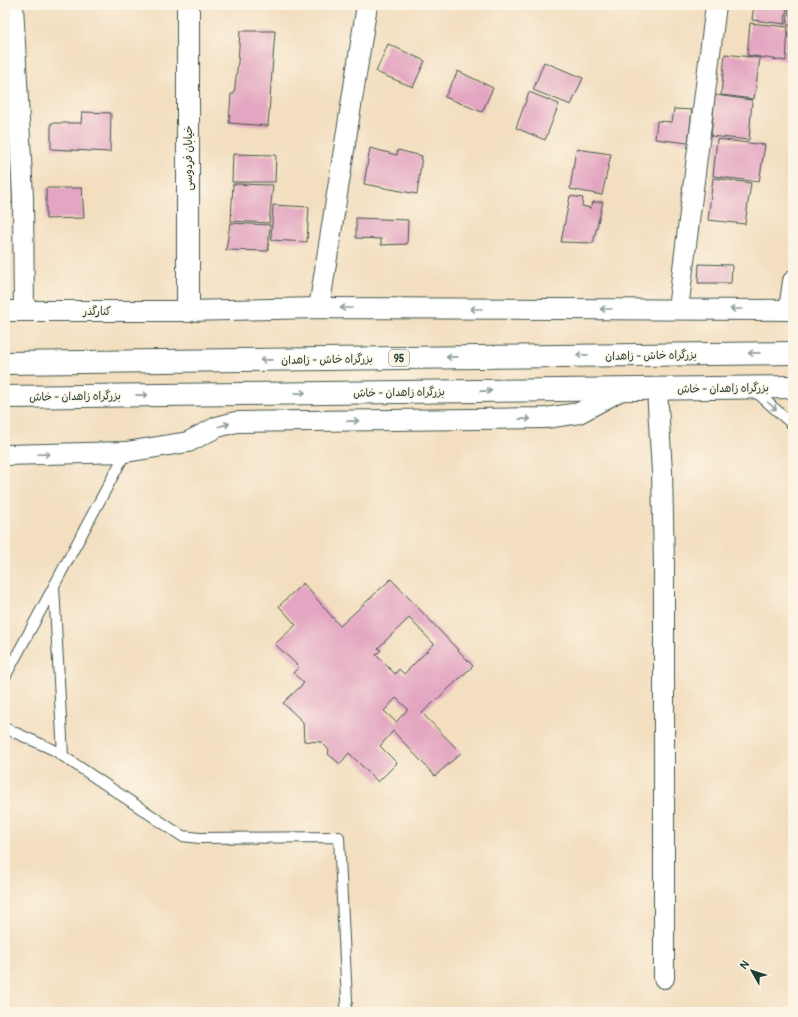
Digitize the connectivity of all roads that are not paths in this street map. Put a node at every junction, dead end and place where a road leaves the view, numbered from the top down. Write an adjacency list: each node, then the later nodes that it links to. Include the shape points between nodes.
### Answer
1 (13, 5): 9 (street, via 23,197)
2 (188, 5): 10 (main road, خیابان فردوسی)
3 (367, 5): 6 (street)
4 (716, 5): 7 (street)
5 (793, 281): 8 (street)
6 (319, 308): 7 (street, کنارگذر, one-way to 6); 10 (street, کنارگذر)
7 (678, 309): 8 (street, کنارگذر, one-way to 7)
8 (791, 310)
9 (14, 311): 10 (street, کنارگذر)
10 (188, 311)
11 (793, 353): 12 (main road, بزرگراه خاش - زاهدان / 95, one-way to 12)
12 (621, 355): 13 (main road, بزرگراه خاش - زاهدان / 95, one-way to 13); 16 (main road)
13 (5, 363)
14 (751, 387): 15 (main road, بزرگراه زاهدان - خاش); 17 (main road, بزرگراه زاهدان - خاش); 19 (lane, one-way to 19)
15 (793, 387)
16 (623, 389): 17 (main road, بزرگراه زاهدان - خاش); 18 (main road, بزرگراه زاهدان - خاش, one-way to 16); 20 (street, one-way to 16, via 188,442 217,427 236,422 546,418 579,413)
17 (657, 389): 26 (street, via 664,563)
18 (5, 397)
19 (793, 425)
20 (126, 452): 21 (street, one-way to 20); 22 (lane)
21 (5, 456)
22 (54, 586): 23 (lane); 25 (lane)
23 (5, 677)
24 (5, 728): 25 (lane)
25 (63, 756): 27 (lane, via 182,836 339,837 347,1001)
26 (664, 978)
27 (345, 1012)

